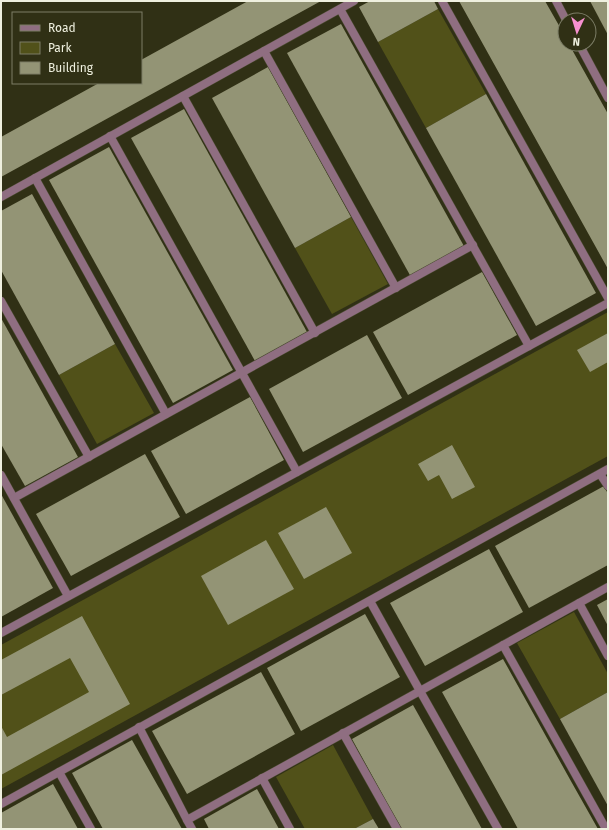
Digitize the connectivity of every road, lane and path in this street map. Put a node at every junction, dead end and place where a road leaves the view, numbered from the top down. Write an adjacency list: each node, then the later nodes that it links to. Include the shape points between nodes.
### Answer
1 (354, 1): 4 (street)
2 (442, 1): 15 (street)
3 (556, 1): 5 (street)
4 (340, 9): 6 (street); 13 (street)
5 (562, 12)
6 (264, 51): 8 (street); 14 (street)
7 (583, 52): 9 (street)
8 (183, 96): 10 (street); 18 (street)
9 (608, 98)
10 (110, 136): 11 (street); 20 (street)
11 (34, 178): 12 (street); 21 (street)
12 (1, 197)
13 (473, 245): 14 (street); 19 (street)
14 (396, 288): 18 (street)
15 (608, 298)
16 (1, 301): 22 (street)
17 (608, 303): 19 (street)
18 (315, 332): 20 (street)
19 (529, 346): 23 (street)
20 (242, 372): 21 (street); 23 (street)
21 (166, 414): 22 (street)
22 (88, 457): 27 (street)
23 (298, 472): 29 (street)
24 (604, 472): 26 (street); 30 (street)
25 (1, 475): 27 (street)
26 (608, 486)
27 (14, 498): 29 (street)
28 (608, 587): 31 (street)
29 (68, 596): 32 (street)
30 (370, 600): 35 (street); 36 (street)
31 (579, 603): 33 (street); 34 (street)
32 (1, 633)
33 (503, 645): 35 (street); 47 (street)
34 (608, 656)
35 (420, 691): 37 (street); 46 (street)
36 (139, 727): 38 (street); 41 (street)
37 (343, 733): 39 (street); 45 (street)
38 (60, 772): 40 (street); 42 (street)
39 (262, 778): 41 (street); 44 (street)
40 (1, 804)
41 (187, 820): 43 (street)
42 (91, 829)
43 (192, 829)
44 (290, 829)
45 (397, 829)
46 (498, 829)
47 (606, 829)

